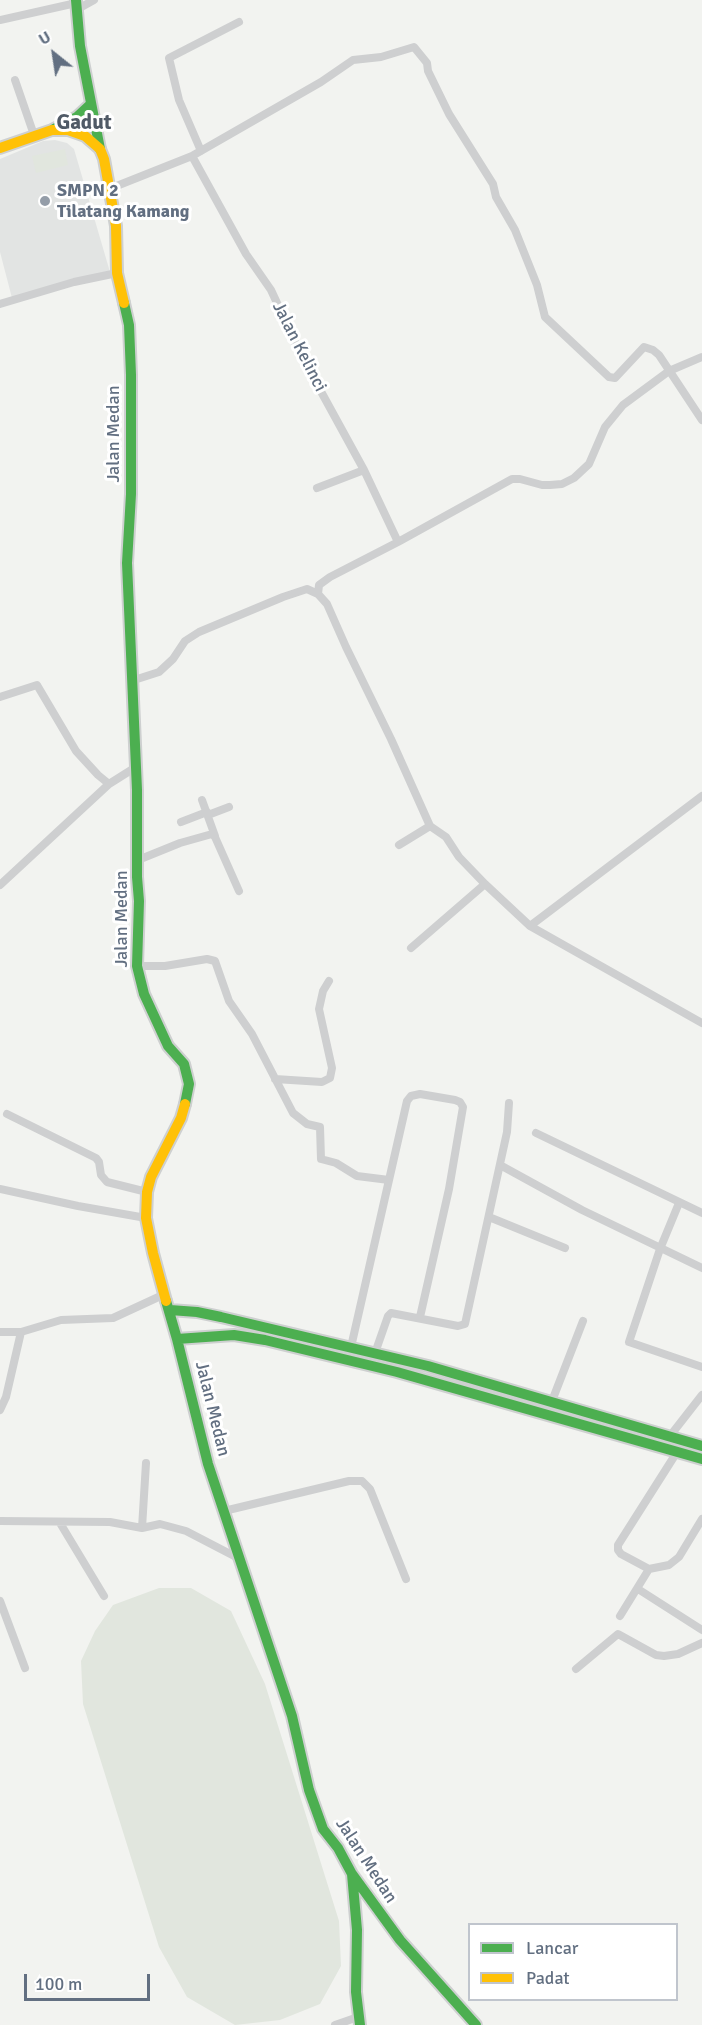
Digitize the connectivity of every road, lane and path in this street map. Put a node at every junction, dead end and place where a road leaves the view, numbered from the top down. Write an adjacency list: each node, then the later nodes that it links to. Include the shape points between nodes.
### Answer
1 (94, 0): 2 (street)
2 (76, 5): 3 (street); 6 (main road, Jalan Medan)
3 (0, 20)
4 (239, 22): 11 (street, via 169,58 175,88)
5 (15, 80): 8 (street)
6 (91, 104): 7 (main road, via 77,117); 10 (main road, Jalan Medan)
7 (52, 130): 8 (main road); 10 (main road, via 76,132)
8 (34, 135): 9 (main road)
9 (0, 148)
10 (100, 149): 13 (main road, Jalan Medan)
11 (201, 151): 12 (street); 17 (street, via 352,60 381,57 414,47 427,63 449,114 493,184 537,285 545,317 609,377 615,378 644,346 659,355)
12 (192, 156): 13 (street); 19 (street, Jalan Kelinci, via 246,254 271,290 301,355)
13 (109, 189): 14 (main road, Jalan Medan, via 116,226)
14 (117, 273): 15 (street); 23 (main road, Jalan Medan, via 129,325 131,375 127,563)
15 (0, 304)
16 (702, 357): 17 (street)
17 (669, 371): 18 (street); 21 (street, via 612,417 589,464 574,478 550,485 512,479)
18 (702, 420)
19 (364, 470): 20 (street); 21 (street, Jalan Kelinci)
20 (317, 488)
21 (398, 542): 22 (street, via 330,577 319,585)
22 (318, 594): 23 (street, via 307,589 199,632 185,641 159,672); 32 (street, via 327,603)
23 (131, 681): 25 (main road, Jalan Medan)
24 (0, 697): 26 (street, via 37,685 76,751)
25 (136, 767): 26 (street); 35 (main road, Jalan Medan)
26 (109, 784): 37 (street)
27 (702, 796): 39 (street)
28 (202, 800): 30 (street)
29 (229, 807): 30 (street)
30 (207, 814): 31 (street); 33 (street)
31 (181, 822)
32 (430, 826): 34 (street); 36 (street, via 446,837)
33 (214, 836): 35 (street, via 180,843); 38 (street)
34 (399, 844)
35 (138, 860): 41 (main road, Jalan Medan)
36 (485, 884): 39 (street); 40 (street)
37 (0, 885)
38 (239, 891)
39 (530, 926): 43 (street)
40 (411, 948)
41 (137, 966): 44 (street, via 215,961 229,1001 252,1034); 51 (main road, Jalan Medan, via 144,994 168,1046 184,1064 189,1084 181,1118)
42 (329, 981): 44 (street, via 319,1009 332,1068 330,1078 322,1082)
43 (702, 1023)
44 (275, 1079): 49 (street, via 294,1115 307,1124 320,1126 321,1159 357,1176)
45 (509, 1103): 48 (street)
46 (8, 1114): 51 (street, via 96,1158 107,1182)
47 (536, 1133): 52 (street)
48 (500, 1165): 54 (street); 57 (street)
49 (388, 1180): 61 (street, via 409,1098 420,1095 460,1102 463,1110 449,1189); 66 (street)
50 (0, 1189): 55 (street)
51 (147, 1192): 55 (main road, Jalan Medan)
52 (679, 1203): 53 (street); 57 (street)
53 (702, 1213)
54 (489, 1217): 56 (street); 61 (street, via 465,1324 458,1326)
55 (146, 1218): 59 (main road, Jalan Medan)
56 (565, 1248)
57 (660, 1249): 58 (street); 68 (street, via 629,1341)
58 (702, 1268)
59 (165, 1294): 60 (main road, Jalan Medan); 64 (street, via 113,1318 56,1321)
60 (170, 1310): 65 (main road, Jalan Medan); 66 (main road, via 197,1312)
61 (420, 1317): 67 (street, via 389,1314)
62 (583, 1321): 70 (street)
63 (0, 1332): 64 (street)
64 (21, 1332): 71 (street)
65 (177, 1339): 73 (main road, via 223,1335 258,1339 397,1372); 79 (main road, Jalan Medan)
66 (351, 1347): 67 (main road)
67 (375, 1353): 70 (main road)
68 (702, 1367)
69 (702, 1395): 74 (street)
70 (552, 1401): 72 (main road)
71 (0, 1410)
72 (623, 1422): 73 (main road); 74 (main road)
73 (619, 1434): 76 (main road)
74 (670, 1436): 75 (main road)
75 (702, 1445)
76 (677, 1452): 77 (main road); 85 (street, via 618,1545 621,1554)
77 (702, 1459)
78 (146, 1462): 83 (street)
79 (224, 1511): 84 (main road, Jalan Medan); 86 (street, via 362,1481 370,1489)
80 (702, 1520): 85 (street, via 677,1560)
81 (0, 1521): 82 (street)
82 (60, 1523): 83 (street, via 110,1522); 88 (street)
83 (142, 1528): 84 (street, via 172,1526)
84 (238, 1558): 95 (main road, Jalan Medan, via 292,1716 309,1790 323,1829)
85 (649, 1569): 87 (street)
86 (406, 1579)
87 (638, 1589): 90 (street); 91 (street)
88 (104, 1596)
89 (0, 1601): 93 (street)
90 (620, 1616)
91 (702, 1630)
92 (702, 1643): 94 (street, via 664,1656 618,1634)
93 (25, 1668)
94 (576, 1669)
95 (352, 1874): 96 (main road); 98 (main road, Jalan Medan, via 400,1940)
96 (359, 2021): 97 (street)
97 (334, 2025)
98 (476, 2025)

